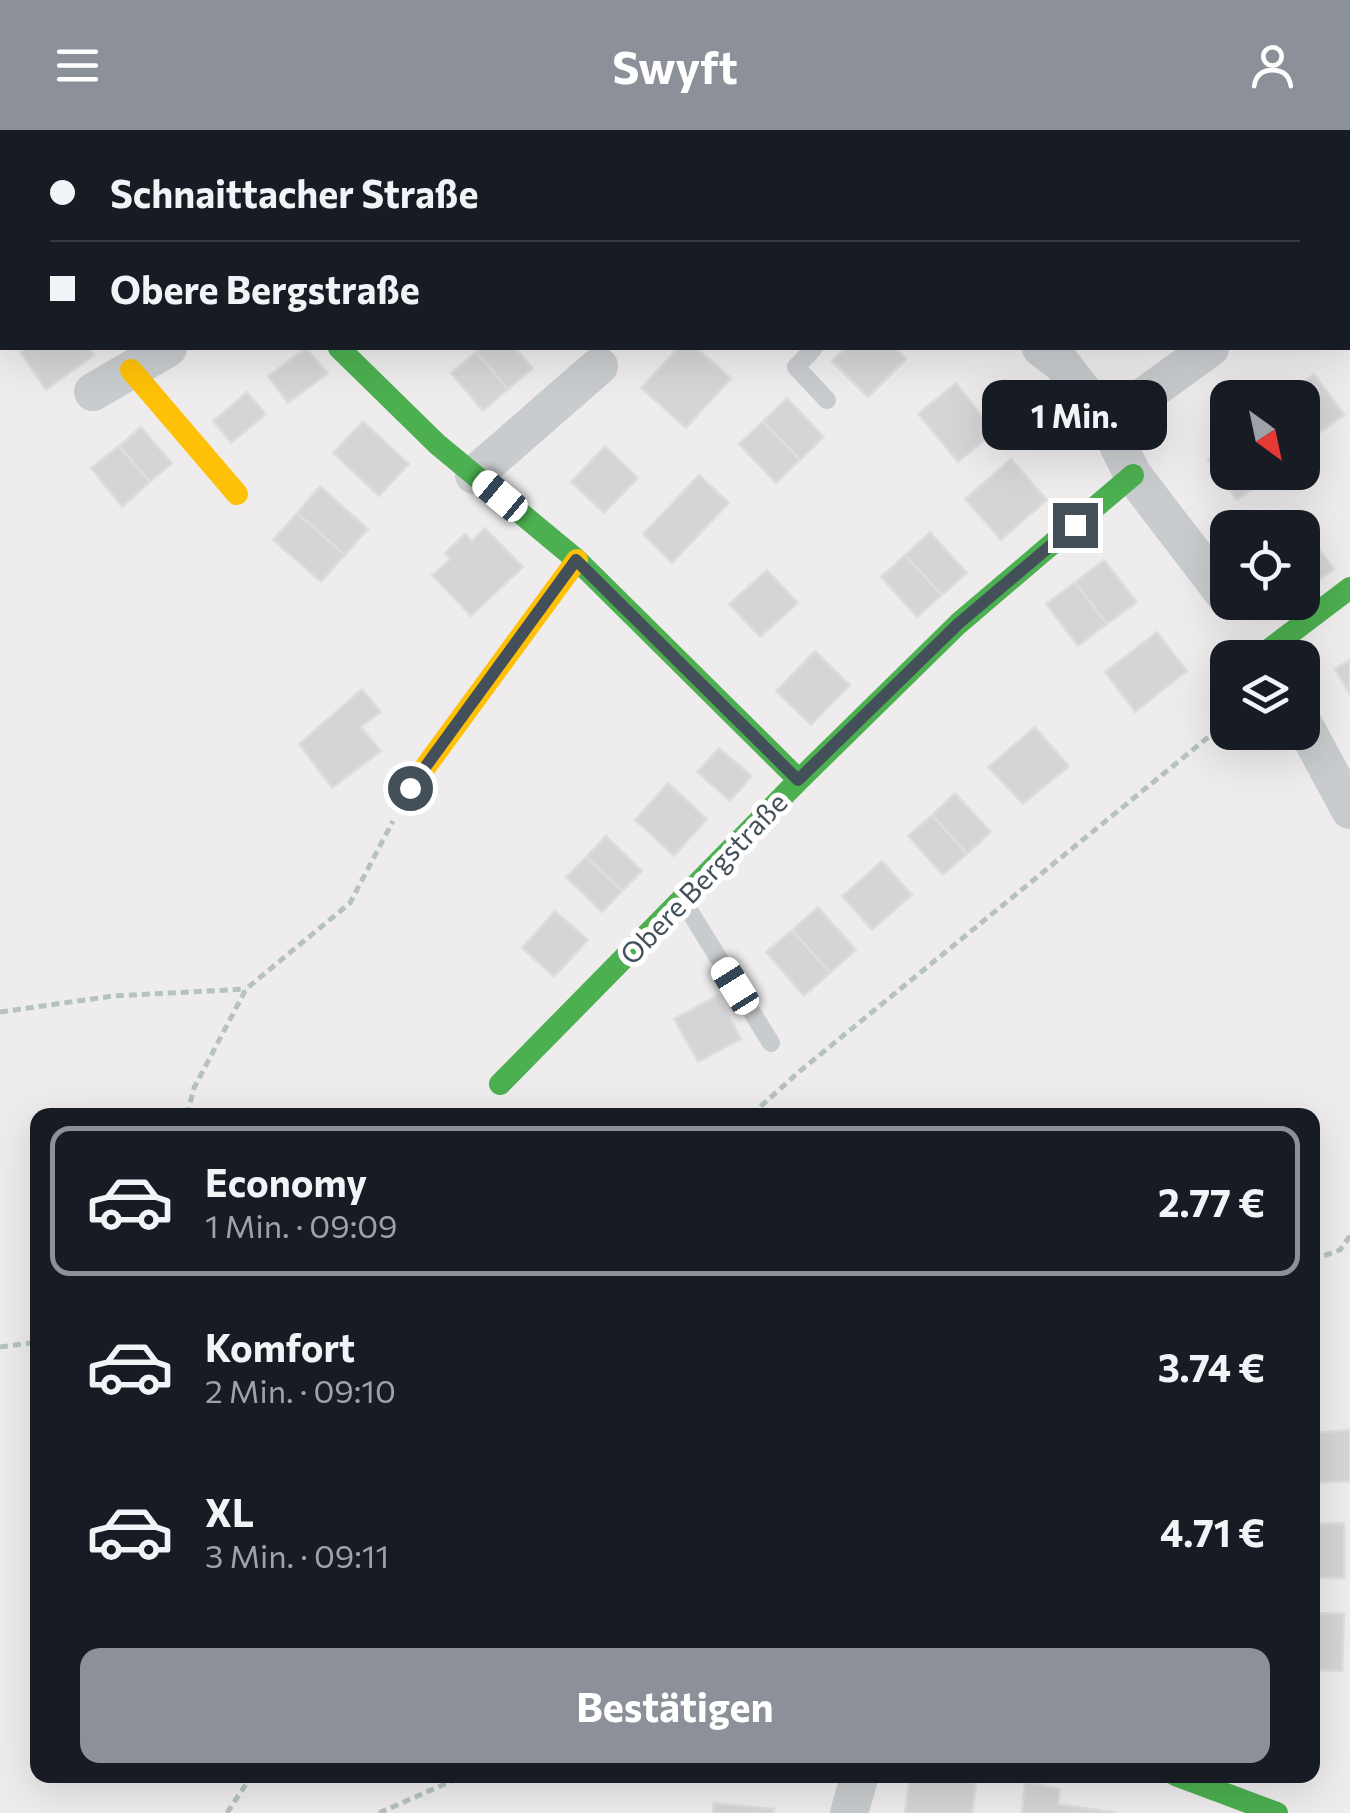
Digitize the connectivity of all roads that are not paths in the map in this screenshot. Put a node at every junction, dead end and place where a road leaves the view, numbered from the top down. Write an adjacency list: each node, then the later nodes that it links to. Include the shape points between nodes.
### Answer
1 (165, 350): 7 (street)
2 (342, 350): 11 (street)
3 (812, 350): 9 (lane, via 796,367)
4 (1044, 350): 10 (street)
5 (1207, 350): 10 (street)
6 (599, 366): 11 (street)
7 (131, 370): 8 (street); 13 (street)
8 (93, 392)
9 (827, 400)
10 (1107, 422): 12 (street)
11 (474, 475): 14 (street)
12 (1133, 476): 15 (street); 21 (street, Obere Bergstraße, via 958,624)
13 (237, 494)
14 (576, 560): 21 (street); 22 (street)
15 (1210, 576)
16 (1350, 588): 19 (street)
17 (1243, 620): 18 (street)
18 (1258, 640)
19 (1286, 640)
20 (1318, 750): 23 (street)
21 (798, 780): 24 (street, Obere Bergstraße)
22 (410, 788)
23 (1350, 810)
24 (682, 899): 25 (lane); 26 (street, Obere Bergstraße)
25 (770, 1043)
26 (500, 1084)
27 (858, 1783): 29 (street)
28 (1196, 1792): 30 (street)
29 (849, 1813)
30 (1277, 1813)

